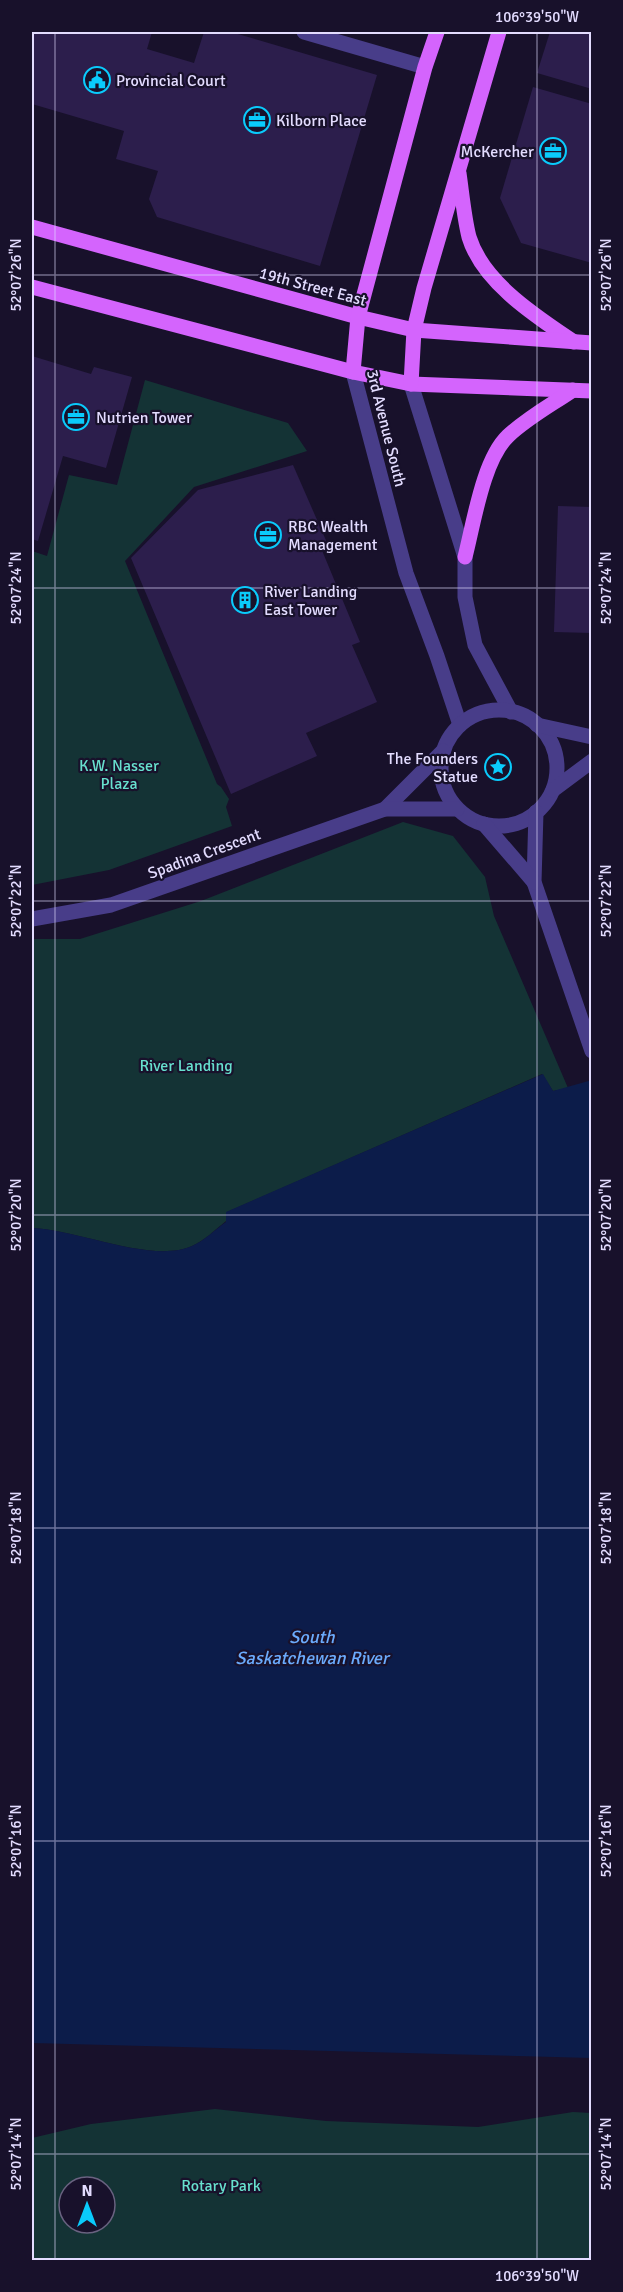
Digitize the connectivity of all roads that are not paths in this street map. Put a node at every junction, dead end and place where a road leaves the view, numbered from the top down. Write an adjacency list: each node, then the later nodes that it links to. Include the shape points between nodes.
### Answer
1 (304, 32): 4 (street)
2 (436, 32): 4 (main road, 3rd Avenue South)
3 (499, 32): 5 (main road, 3rd Avenue South)
4 (425, 67): 8 (main road, 3rd Avenue South)
5 (458, 169): 9 (main road, 3rd Avenue South); 10 (main road, via 470,238 486,268 518,304)
6 (32, 227): 8 (main road, 19th Street East)
7 (32, 287): 11 (main road)
8 (358, 317): 9 (main road, 19th Street East); 11 (main road, 3rd Avenue South)
9 (414, 330): 10 (main road, 19th Street East); 12 (main road, 3rd Avenue South)
10 (584, 343)
11 (353, 372): 12 (main road); 17 (street, 3rd Avenue South, via 406,573)
12 (411, 384): 13 (main road); 15 (street, 3rd Avenue South)
13 (573, 390): 14 (main road); 15 (main road, via 521,425 493,456)
14 (591, 391)
15 (465, 557): 16 (street, 3rd Avenue South, via 465,597 475,645)
16 (510, 712): 17 (street, via 484,712); 18 (street)
17 (460, 725): 20 (street)
18 (537, 725): 19 (street); 22 (street, via 546,734 556,759)
19 (591, 737)
20 (443, 751): 23 (street, Spadina Crescent); 24 (street, via 442,782)
21 (591, 761): 22 (street)
22 (552, 790): 25 (street)
23 (385, 809): 24 (street, Spadina Crescent); 28 (street, Spadina Crescent, via 111,904)
24 (457, 809): 26 (street)
25 (536, 812): 26 (street, via 516,823); 27 (street)
26 (484, 825): 27 (street)
27 (534, 882): 29 (street)
28 (32, 919)
29 (591, 1051)

